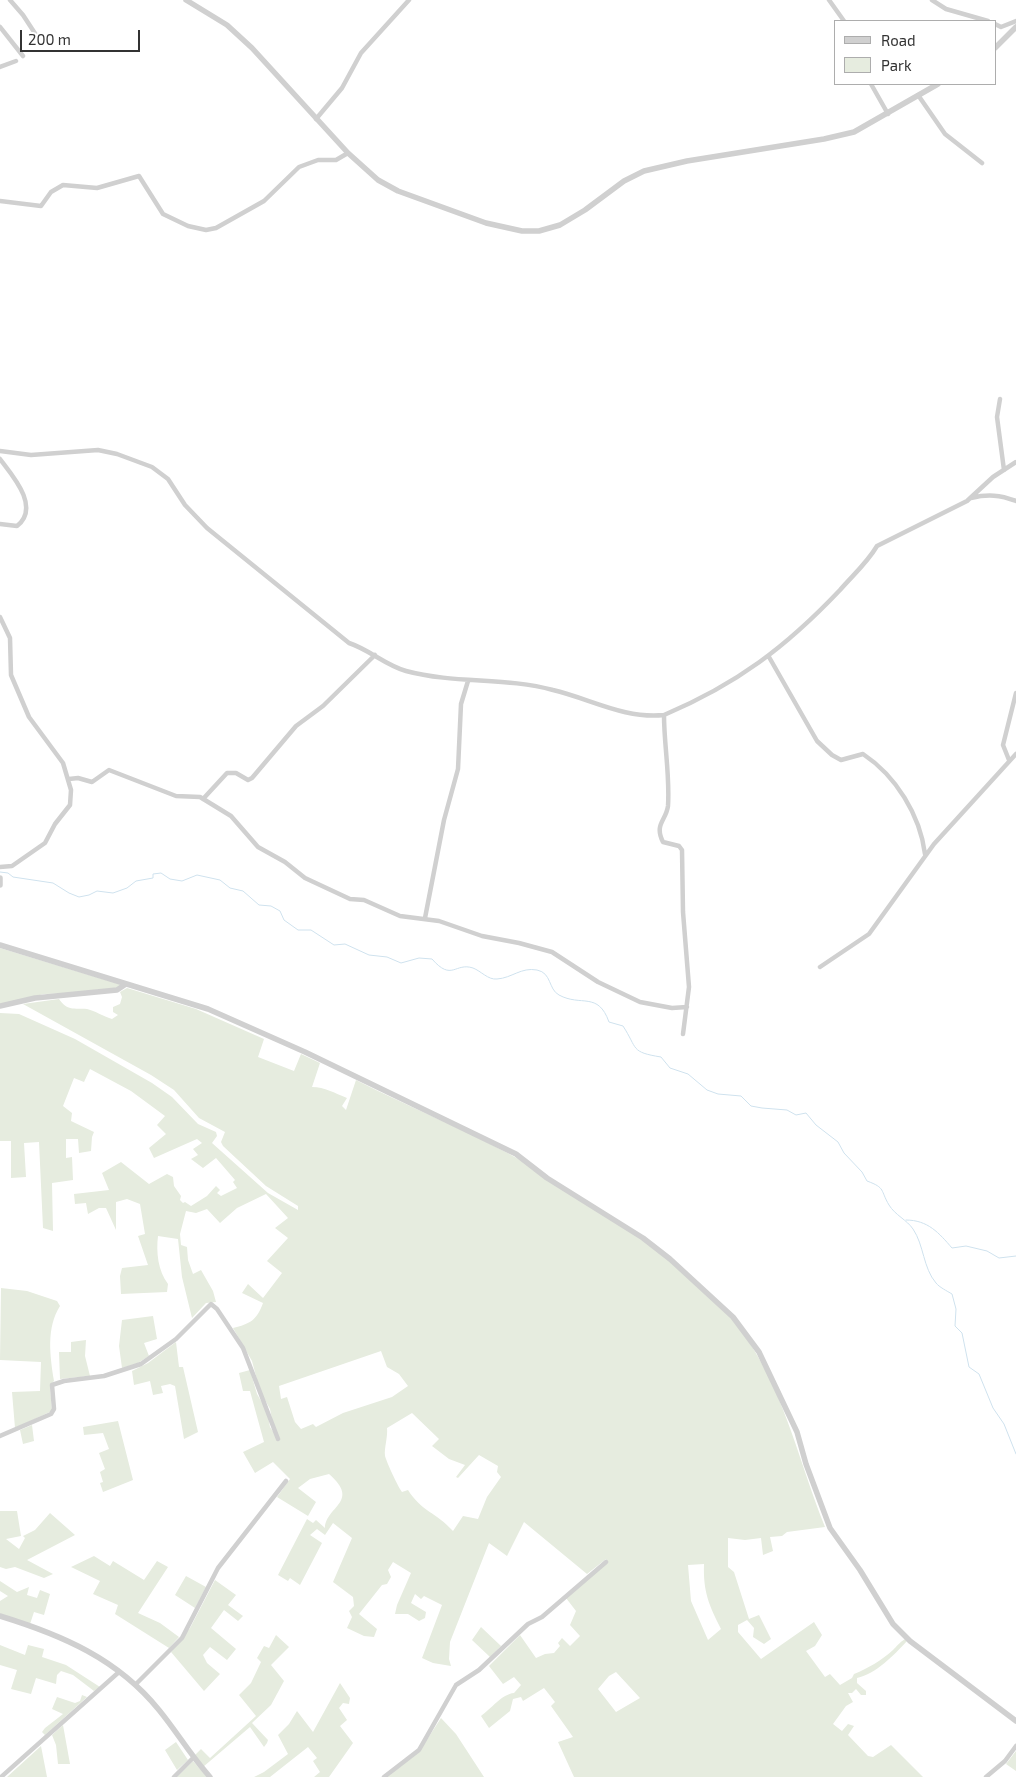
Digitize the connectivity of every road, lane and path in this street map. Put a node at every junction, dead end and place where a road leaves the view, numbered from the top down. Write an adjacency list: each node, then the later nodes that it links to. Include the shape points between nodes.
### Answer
1 (10, 0): 12 (street)
2 (186, 0): 21 (street, via 239,36)
3 (409, 0): 21 (street, via 361,53 342,88)
4 (829, 0): 6 (street)
5 (932, 0): 7 (street, via 946,9)
6 (843, 20)
7 (984, 20)
8 (1016, 21): 9 (street, via 1001,27)
9 (996, 24)
10 (0, 27): 14 (street)
11 (1016, 27): 13 (street)
12 (38, 38)
13 (996, 47)
14 (23, 56)
15 (16, 61): 16 (street)
16 (0, 67)
17 (872, 85): 20 (street)
18 (936, 85): 19 (street)
19 (918, 96): 20 (street); 23 (street, via 945,134)
20 (888, 114): 22 (street, via 864,128 840,136 644,171 624,181 567,221 532,232 486,223 398,191 378,180)
21 (316, 119): 22 (street)
22 (348, 153): 24 (street, via 336,160 318,160 299,166 260,203 216,228 206,230 188,226 163,214 139,176 97,188 63,186 51,192 42,206)
23 (982, 163)
24 (0, 201)
25 (1000, 399): 29 (street, via 998,423)
26 (0, 451): 34 (street, via 31,455 98,450 152,467 168,479 185,505 207,528 349,642)
27 (0, 459): 32 (street, via 20,487 26,509 17,526)
28 (1016, 462): 29 (street)
29 (1004, 470): 30 (street)
30 (971, 498): 31 (street, via 998,495); 35 (street, via 877,546 869,561)
31 (1016, 501)
32 (0, 524)
33 (0, 618): 41 (street, via 10,638 11,675 25,708 63,763)
34 (375, 656): 36 (street, via 396,668); 42 (street, via 323,706 296,726 252,778 248,780 236,773 227,773)
35 (769, 657): 38 (street, via 710,694); 43 (street, via 808,728 823,748 841,760 862,754 897,785 916,818)
36 (468, 681): 38 (street, via 536,687 633,715); 47 (street, via 461,704 458,769 444,820)
37 (1016, 693): 40 (street, via 1003,745)
38 (664, 715): 52 (street, via 668,800 667,813 660,822 659,830 663,842 679,846 682,850 682,912 689,976)
39 (1016, 754): 40 (street)
40 (1009, 760): 43 (street)
41 (69, 779): 42 (street, via 92,782 109,770 176,796); 44 (street, via 70,806 45,843 12,866)
42 (203, 799): 47 (street, via 230,816 258,848 285,862 305,878 400,916)
43 (925, 854): 49 (street, via 869,934)
44 (0, 867)
45 (0, 878): 46 (street)
46 (0, 885)
47 (426, 918): 52 (street, via 482,936 552,952 598,982 640,1002 672,1008)
48 (0, 944): 50 (street)
49 (820, 967)
50 (126, 984): 51 (street, via 113,991 35,998); 61 (street, via 184,1000 266,1034 516,1154 670,1259 733,1317 759,1352 797,1432 827,1522 893,1624 910,1641)
51 (0, 1006)
52 (687, 1007): 53 (street)
53 (683, 1034)
54 (0, 1436): 55 (street, via 52,1414 52,1385 104,1376 142,1364 213,1304 243,1348)
55 (278, 1439)
56 (286, 1481): 60 (street, via 218,1568 182,1638)
57 (606, 1562): 67 (street, via 542,1617 528,1624 479,1670 456,1685 418,1750)
58 (0, 1616): 59 (street, via 74,1642)
59 (119, 1672): 60 (street); 64 (street)
60 (136, 1684): 63 (street, via 160,1711)
61 (1016, 1721)
62 (1016, 1746): 68 (street, via 1005,1761)
63 (193, 1758): 65 (street); 66 (street)
64 (1, 1777)
65 (174, 1777)
66 (210, 1777)
67 (384, 1777)
68 (986, 1777)

